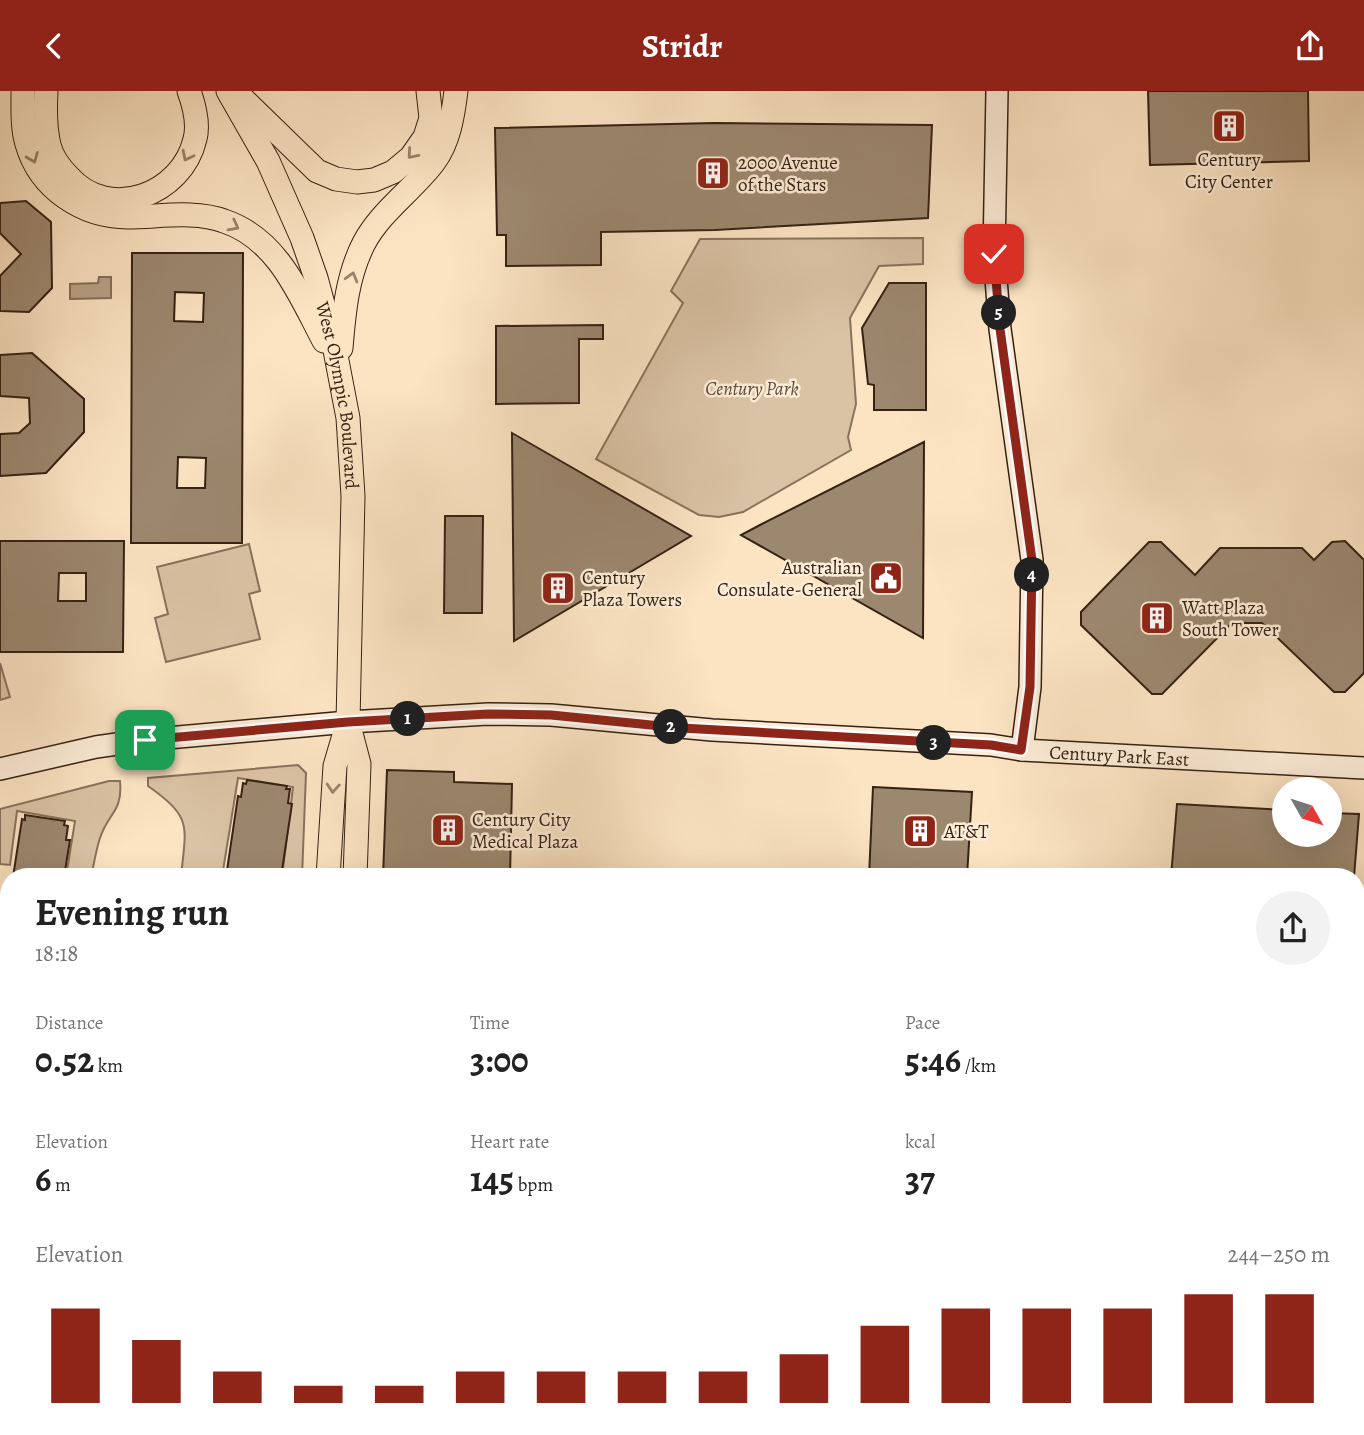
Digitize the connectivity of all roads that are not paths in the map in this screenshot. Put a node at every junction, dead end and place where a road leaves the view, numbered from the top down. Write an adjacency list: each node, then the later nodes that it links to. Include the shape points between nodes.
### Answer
1 (23, 91): 11 (main road, one-way to 11, via 27,143 37,170 68,201 105,215 223,220 260,241 287,272)
2 (46, 91): 3 (main road, one-way to 2, via 196,138 179,171 147,195 125,200 90,195 55,160 46,124)
3 (189, 91)
4 (228, 91): 11 (main road, West Olympic Boulevard, via 268,161 298,227)
5 (234, 91): 10 (main road, one-way to 5, via 425,138 411,157 393,172 357,182 336,179 307,164)
6 (428, 91): 10 (main road)
7 (437, 91): 10 (main road)
8 (456, 91): 11 (main road, one-way to 8, via 345,306 358,256 379,221 436,160 452,119)
9 (997, 91): 13 (main road, via 994,254 1032,560 1030,687)
10 (431, 118)
11 (340, 368): 12 (main road, West Olympic Boulevard, via 353,496)
12 (348, 722): 13 (main road, Century Park East, via 551,715); 15 (main road, Century Park East, via 115,744); 16 (main road, West Olympic Boulevard, one-way to 16, via 335,766); 17 (main road, West Olympic Boulevard, via 359,764)
13 (1021, 750): 14 (main road, Century Park East)
14 (1364, 768)
15 (0, 769)
16 (329, 868)
17 (355, 868)

